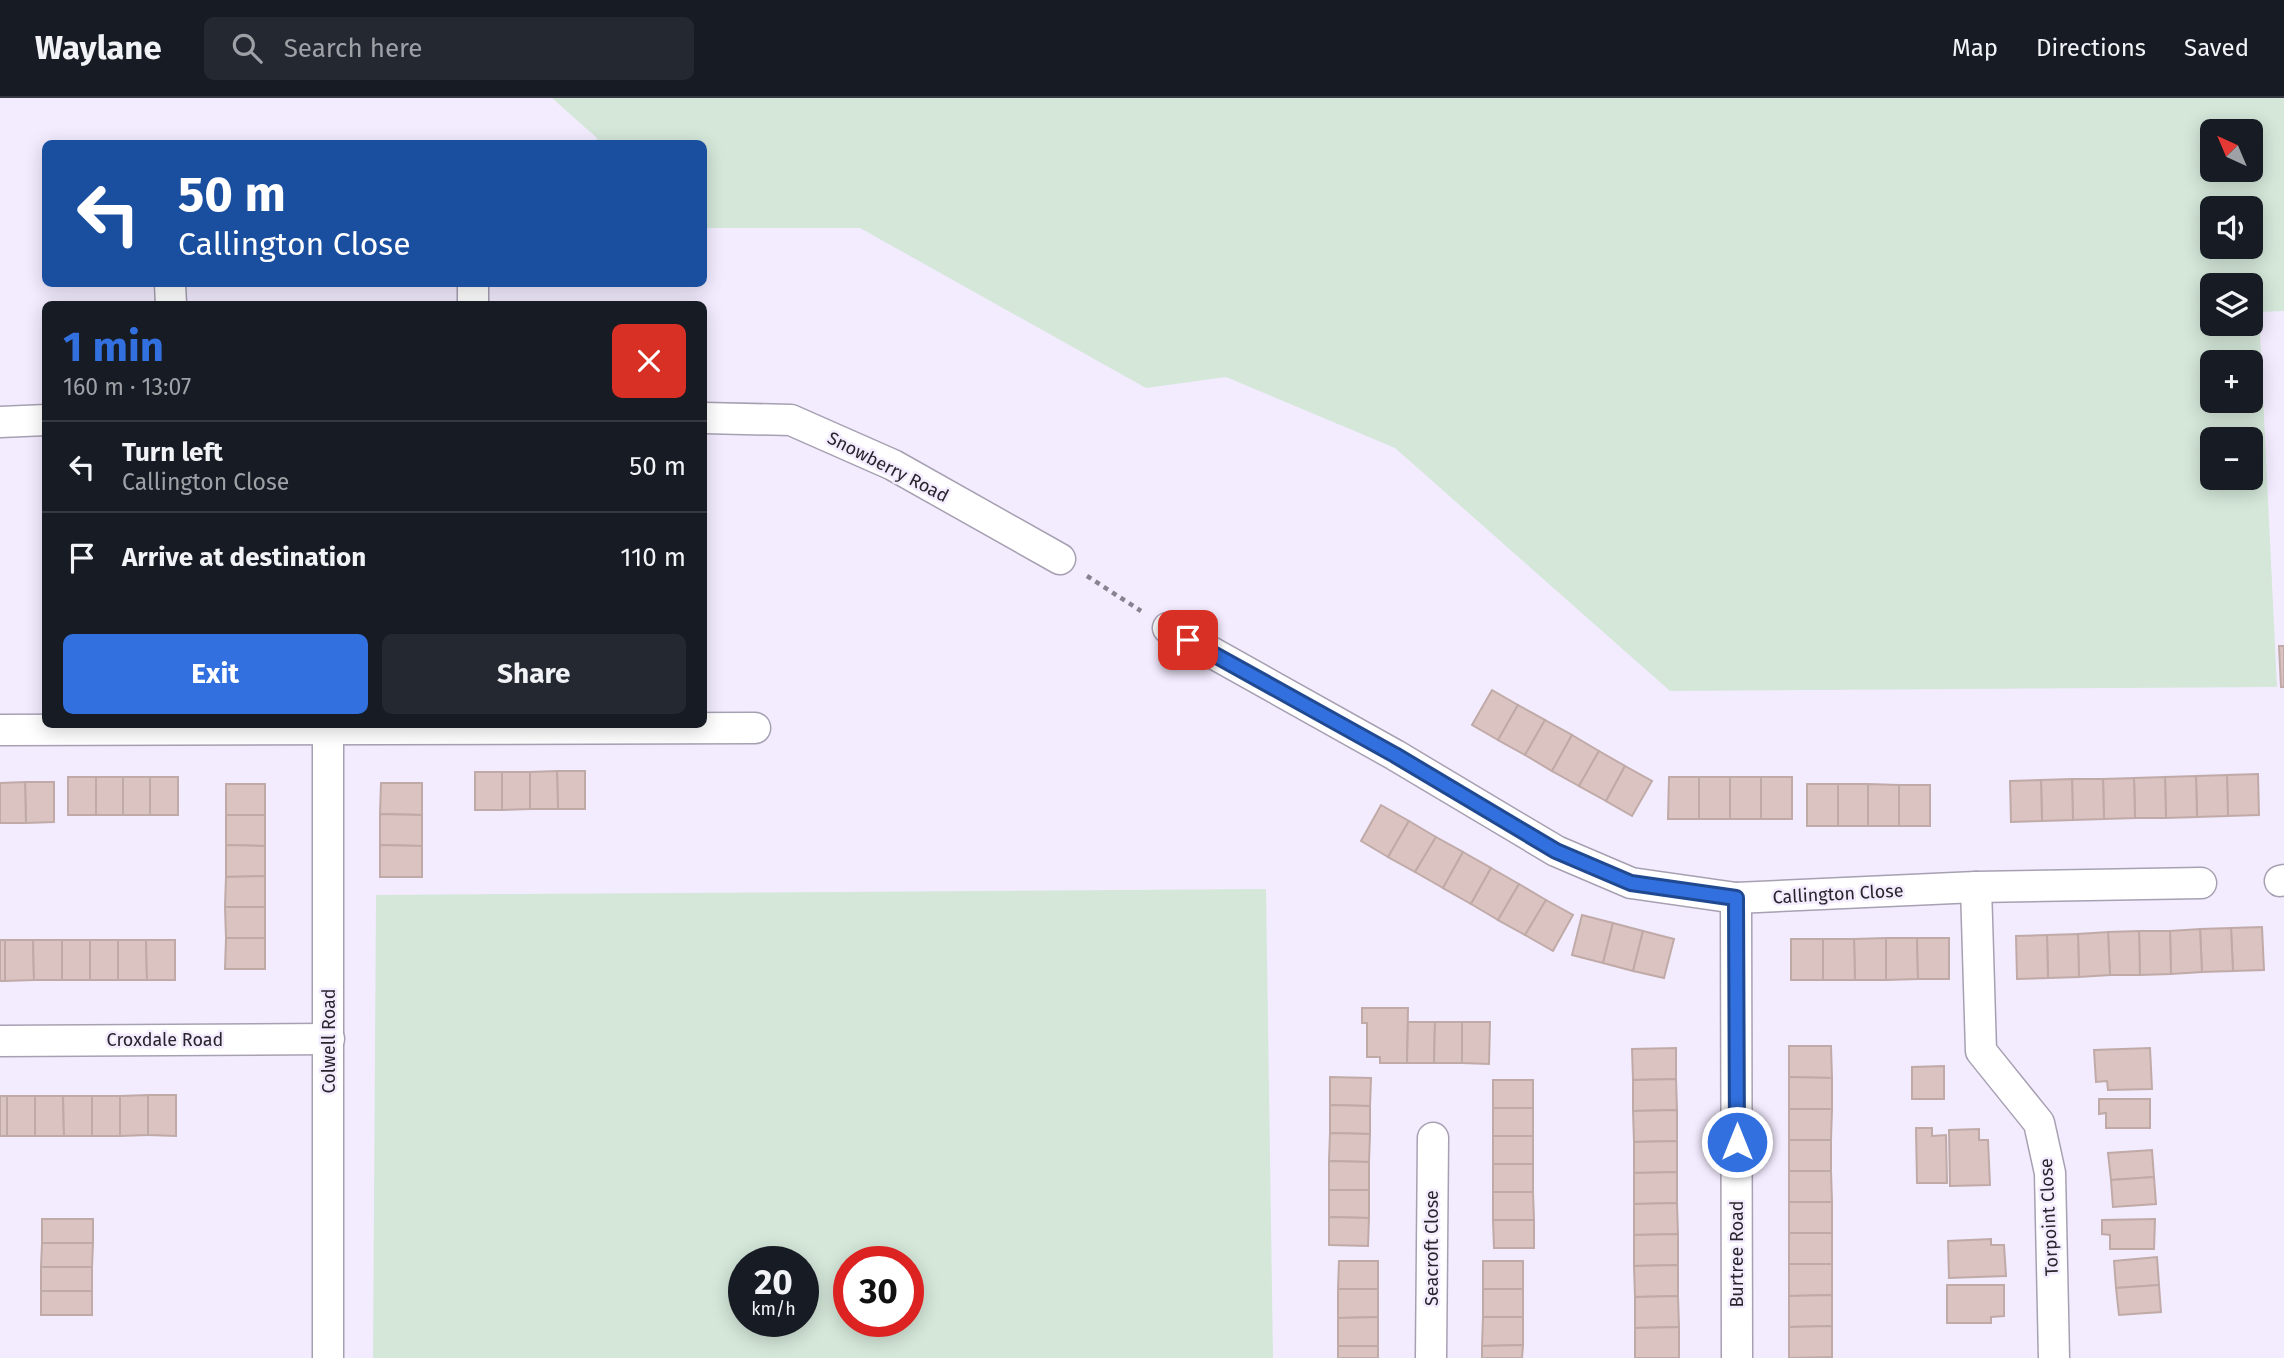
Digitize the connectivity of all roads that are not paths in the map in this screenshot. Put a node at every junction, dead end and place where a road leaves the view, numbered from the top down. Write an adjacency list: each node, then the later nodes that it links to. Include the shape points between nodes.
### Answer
1 (707, 418): 4 (street, Snowberry Road, via 791,420 893,466)
2 (42, 420): 3 (street)
3 (0, 422)
4 (1060, 559)
5 (1168, 628): 13 (street, Callington Close, via 1556,851 1631,883)
6 (219, 728): 10 (street)
7 (328, 728): 14 (street, Colwell Road)
8 (542, 728): 9 (street)
9 (755, 729)
10 (0, 730)
11 (2201, 883): 12 (street, Callington Close)
12 (1976, 887): 13 (street, Callington Close); 20 (street, Torpoint Close, via 1981,1051 2039,1123 2050,1173)
13 (1736, 898): 19 (street, Burtree Road)
14 (329, 1039): 15 (street, Croxdale Road); 17 (street, Colwell Road)
15 (0, 1041)
16 (1433, 1138): 18 (street, Seacroft Close)
17 (328, 1358)
18 (1431, 1358)
19 (1737, 1358)
20 (2054, 1358)

